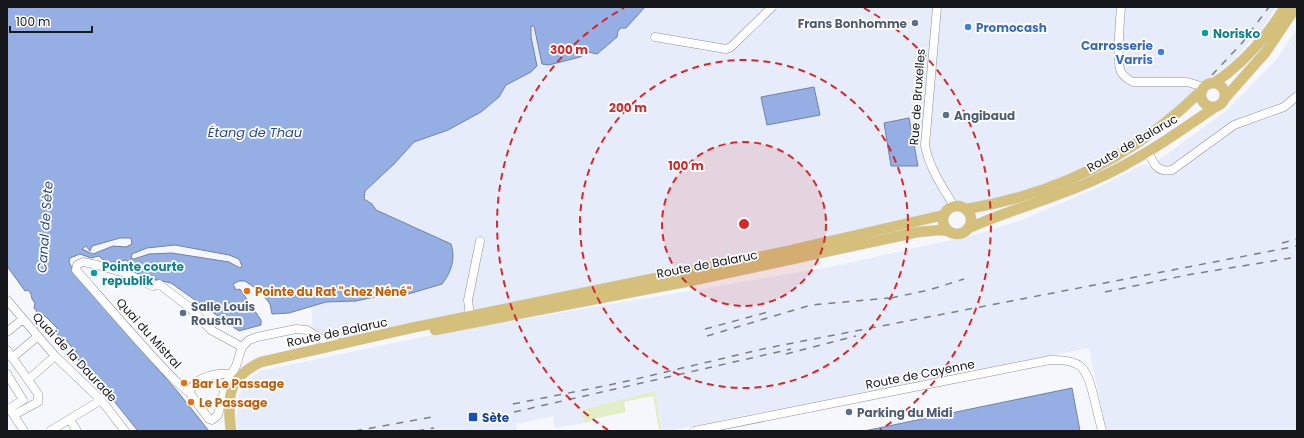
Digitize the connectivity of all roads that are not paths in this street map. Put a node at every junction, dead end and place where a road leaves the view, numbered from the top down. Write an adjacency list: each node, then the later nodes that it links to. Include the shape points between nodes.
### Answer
1 (772, 7): 6 (street, via 726,49)
2 (937, 7): 13 (street, Rue de Bruxelles, via 925,132 927,156)
3 (1121, 7): 8 (street, via 1119,62 1121,72 1126,78 1133,82 1187,82)
4 (1285, 7): 7 (main road, via 1240,63)
5 (1296, 7): 10 (main road, via 1265,53)
6 (655, 37)
7 (1214, 83): 8 (main road); 10 (main road, via 1223,88)
8 (1202, 89): 11 (main road, via 1203,102); 14 (main road, Route de Balaruc, via 1169,121 1123,153 1034,194)
9 (1297, 97): 12 (street, via 1284,106 1234,125 1172,170 1165,171 1156,167)
10 (1225, 98): 11 (main road)
11 (1215, 107): 12 (main road, Route de Balaruc)
12 (1148, 151): 16 (main road, Route de Balaruc, via 1094,180)
13 (954, 206): 14 (main road); 15 (main road)
14 (967, 209): 16 (main road, via 972,218)
15 (944, 215): 17 (main road, via 943,222); 21 (main road, Route de Balaruc)
16 (969, 228): 17 (main road, via 958,234)
17 (948, 231): 21 (main road, Route de Balaruc, via 918,232 690,281)
18 (480, 241): 21 (street, via 468,300)
19 (7, 300): 20 (street, Quai de la Daurade)
20 (23, 319): 22 (street); 23 (street, Quai de la Daurade)
21 (471, 320): 24 (main road, Route de Balaruc); 24 (main road, Route de Balaruc, via 342,344)
22 (7, 332)
23 (38, 336): 27 (street, Quai de la Daurade); 28 (street)
24 (319, 344): 25 (street, via 307,330 296,328 257,336); 34 (main road, Route de Balaruc, via 255,371 239,385); 34 (main road, Route de Balaruc, via 309,351 261,362 247,370 233,385)
25 (242, 347): 30 (street); 32 (street, Quai du Mistral, via 211,330 192,310 159,284 152,289 125,274 83,262 77,265 76,270 184,390)
26 (7, 350): 28 (street)
27 (56, 356): 31 (street); 33 (street, Quai de la Daurade)
28 (12, 358): 31 (street)
29 (7, 374): 35 (street, via 23,400)
30 (231, 374): 32 (street, via 222,373 203,378 191,387); 32 (street, Quai du Mistral, via 222,393 218,415 212,420)
31 (28, 380): 35 (street, via 38,394 38,402)
32 (189, 392)
33 (101, 400): 36 (street); 40 (street, Quai de la Daurade)
34 (230, 401): 41 (main road, Route de Balaruc)
35 (9, 408): 37 (street)
36 (70, 420): 38 (street); 39 (street)
37 (24, 431)
38 (50, 431)
39 (77, 431)
40 (126, 431)
41 (232, 431)
42 (694, 431): 43 (street, Route de Cayenne, via 1034,363 1061,360 1073,361 1087,372)
43 (1102, 431)

